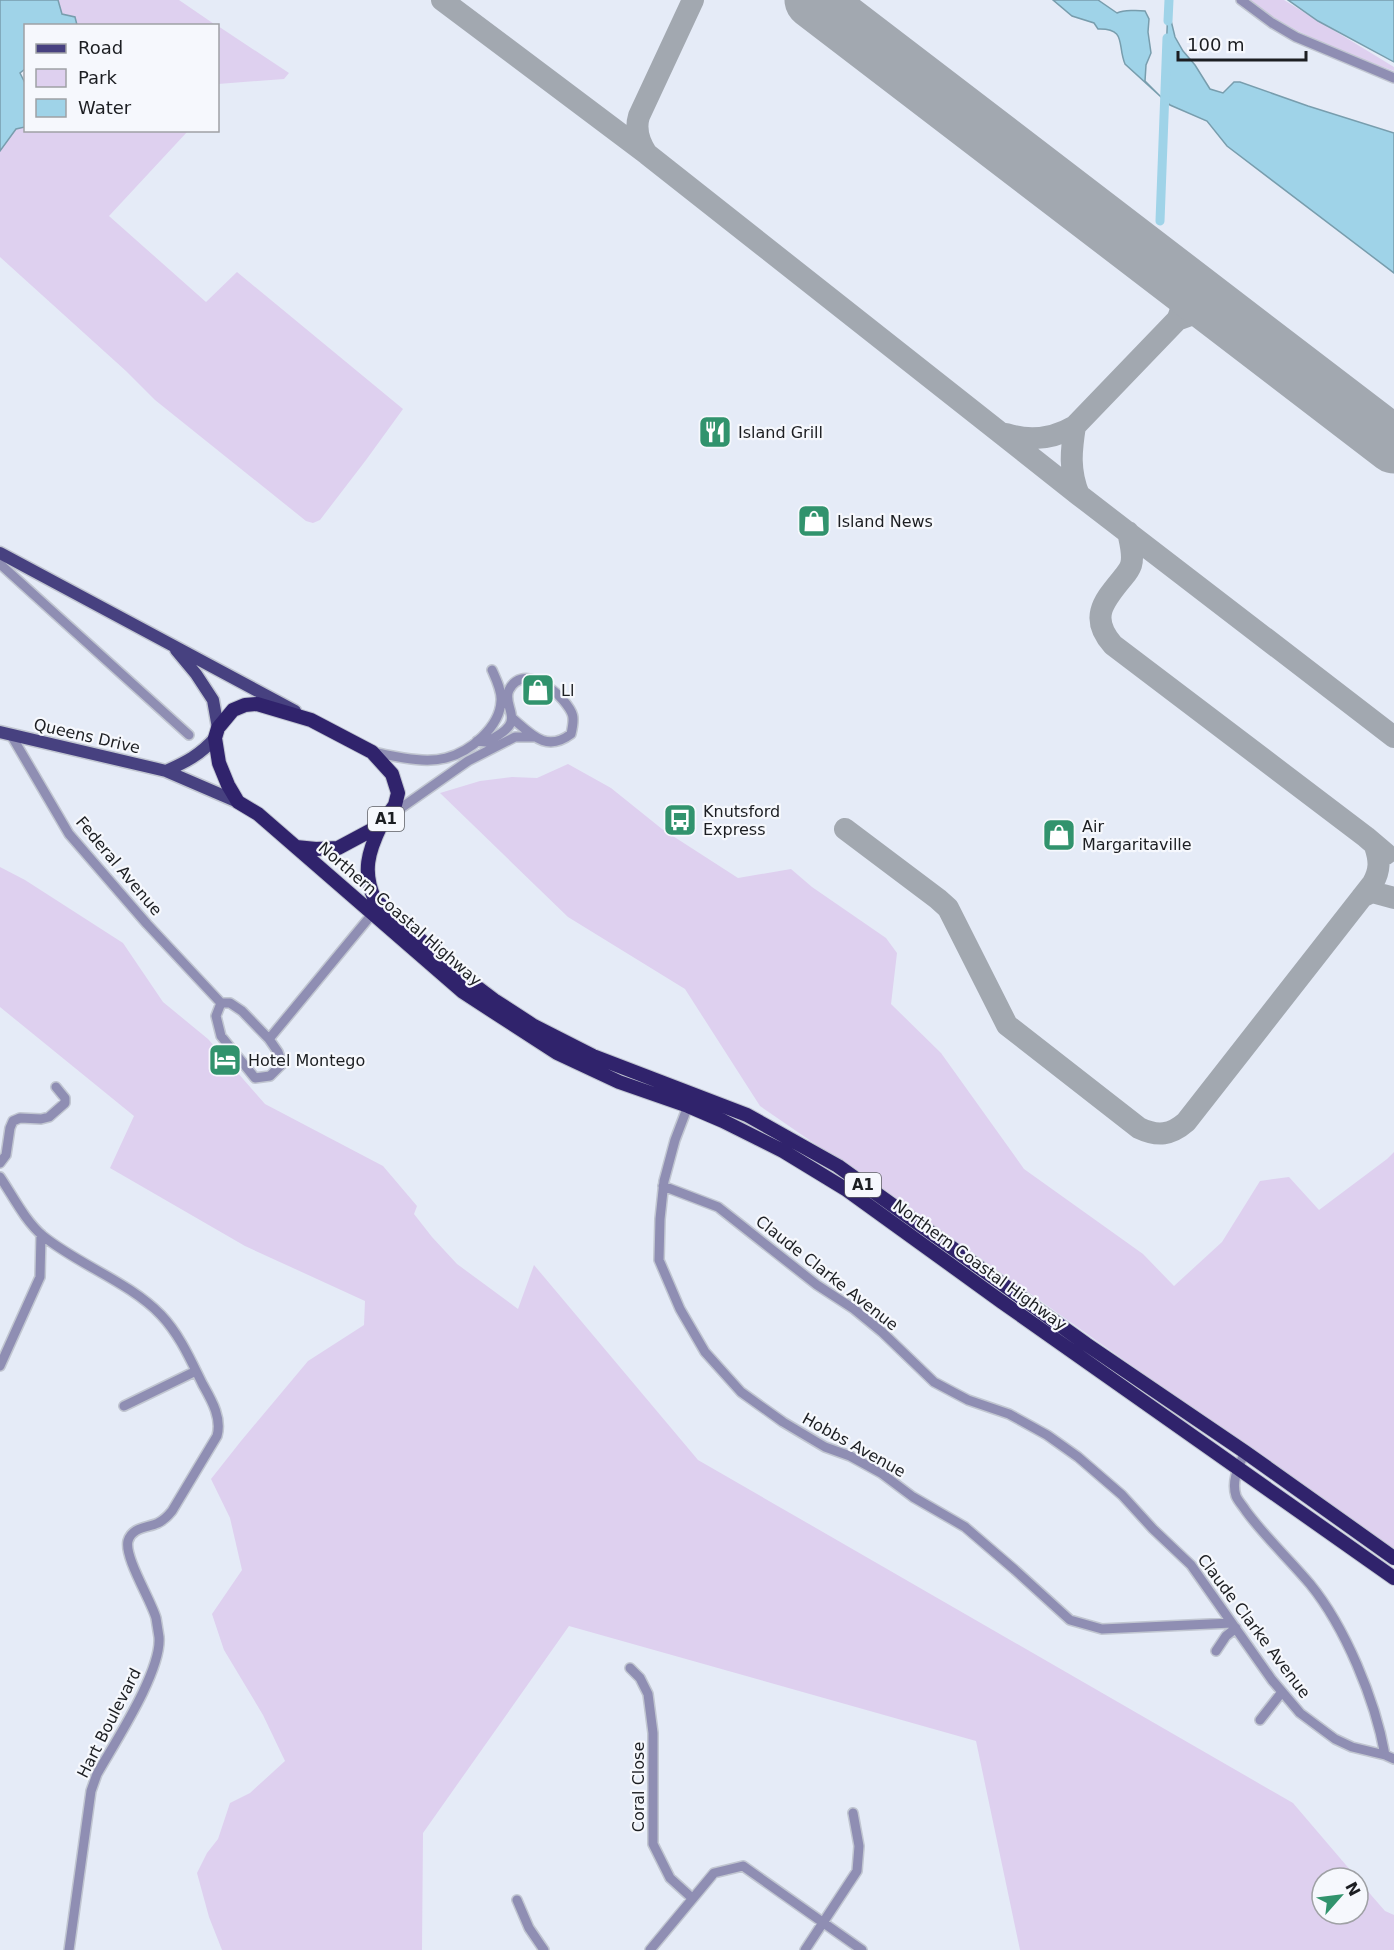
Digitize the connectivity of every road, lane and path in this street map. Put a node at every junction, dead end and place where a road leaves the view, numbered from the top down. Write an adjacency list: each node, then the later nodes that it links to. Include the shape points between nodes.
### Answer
1 (1241, 0): 2 (street, via 1296,37)
2 (1394, 78)
3 (0, 553): 5 (main road)
4 (0, 564): 11 (street)
5 (172, 644): 8 (main road); 9 (main road, via 213,700)
6 (492, 670): 13 (street, via 502,700 492,724)
7 (512, 718): 12 (street); 12 (street, via 508,695 516,682 532,679 557,694 574,718 571,734 551,742); 13 (street, via 496,737)
8 (311, 720): 9 (highway, A1, via 266,706 245,705 233,710); 14 (highway, A1)
9 (216, 733): 15 (main road, A1, via 205,750); 16 (highway, via 219,763)
10 (5, 734): 15 (main road, Queens Drive / A1); 20 (street, Federal Avenue, via 69,834)
11 (189, 735)
12 (534, 737): 17 (street, via 515,737 468,761)
13 (477, 741): 14 (street, via 446,758 411,759)
14 (372, 752): 17 (highway, A1, via 392,774 398,794)
15 (166, 771): 16 (main road, Queens Drive / A1)
16 (237, 802): 18 (highway, A1, via 258,814)
17 (383, 823): 18 (highway, A1, via 338,848); 31 (highway, Northern Coastal Highway / A1, via 367,868 368,885 375,900 494,1000 593,1056 747,1115 838,1166 1077,1338)
18 (296, 847): 19 (highway, Northern Coastal Highway / A1)
19 (373, 913): 21 (street); 23 (highway, Northern Coastal Highway / A1, via 463,992 557,1053 619,1082)
20 (221, 1004): 21 (street, via 230,1003 242,1011); 21 (street, via 216,1017 221,1036 255,1078 270,1076 282,1064)
21 (269, 1039)
22 (56, 1087): 24 (street, via 65,1098 64,1103 49,1117 13,1121 6,1155)
23 (688, 1106): 26 (street, Hobbs Avenue); 32 (highway, Northern Coastal Highway / A1, via 783,1151 847,1190)
24 (0, 1163)
25 (1, 1181): 27 (street, Hart Boulevard)
26 (663, 1186): 35 (street, Claude Clarke Avenue, via 718,1207 854,1309 934,1382 968,1400 1009,1414 1078,1457 1191,1565); 35 (street, Hobbs Avenue, via 659,1260 680,1309 705,1352 741,1392 791,1427 881,1473 965,1527 1070,1620 1102,1629)
27 (41, 1234): 28 (street, via 40,1276); 29 (street, Hart Boulevard, via 151,1306 172,1329)
28 (0, 1365)
29 (196, 1371): 30 (street); 45 (street, Hart Boulevard, via 219,1428 172,1511 158,1523 135,1531 128,1541 129,1554 156,1617 157,1661 91,1791)
30 (124, 1406)
31 (1245, 1452): 32 (street); 33 (highway, Northern Coastal Highway / A1)
32 (1238, 1469): 34 (highway, Northern Coastal Highway / A1); 40 (street, via 1234,1486 1237,1498 1310,1585 1347,1643)
33 (1394, 1558)
34 (1394, 1578)
35 (1234, 1626): 36 (street); 38 (street, Claude Clarke Avenue)
36 (1216, 1651)
37 (630, 1668): 42 (street, Coral Close, via 648,1694 653,1733 653,1844 670,1878)
38 (1282, 1692): 39 (street); 40 (street, Claude Clarke Avenue, via 1300,1713 1335,1739)
39 (1260, 1720)
40 (1389, 1757)
41 (853, 1813): 44 (street, via 860,1846 857,1871)
42 (692, 1898): 44 (street, via 714,1874 744,1866); 47 (street)
43 (518, 1900): 46 (street, via 529,1928)
44 (823, 1923): 48 (street); 49 (street)
45 (69, 1950)
46 (544, 1950)
47 (650, 1950)
48 (805, 1950)
49 (862, 1950)

